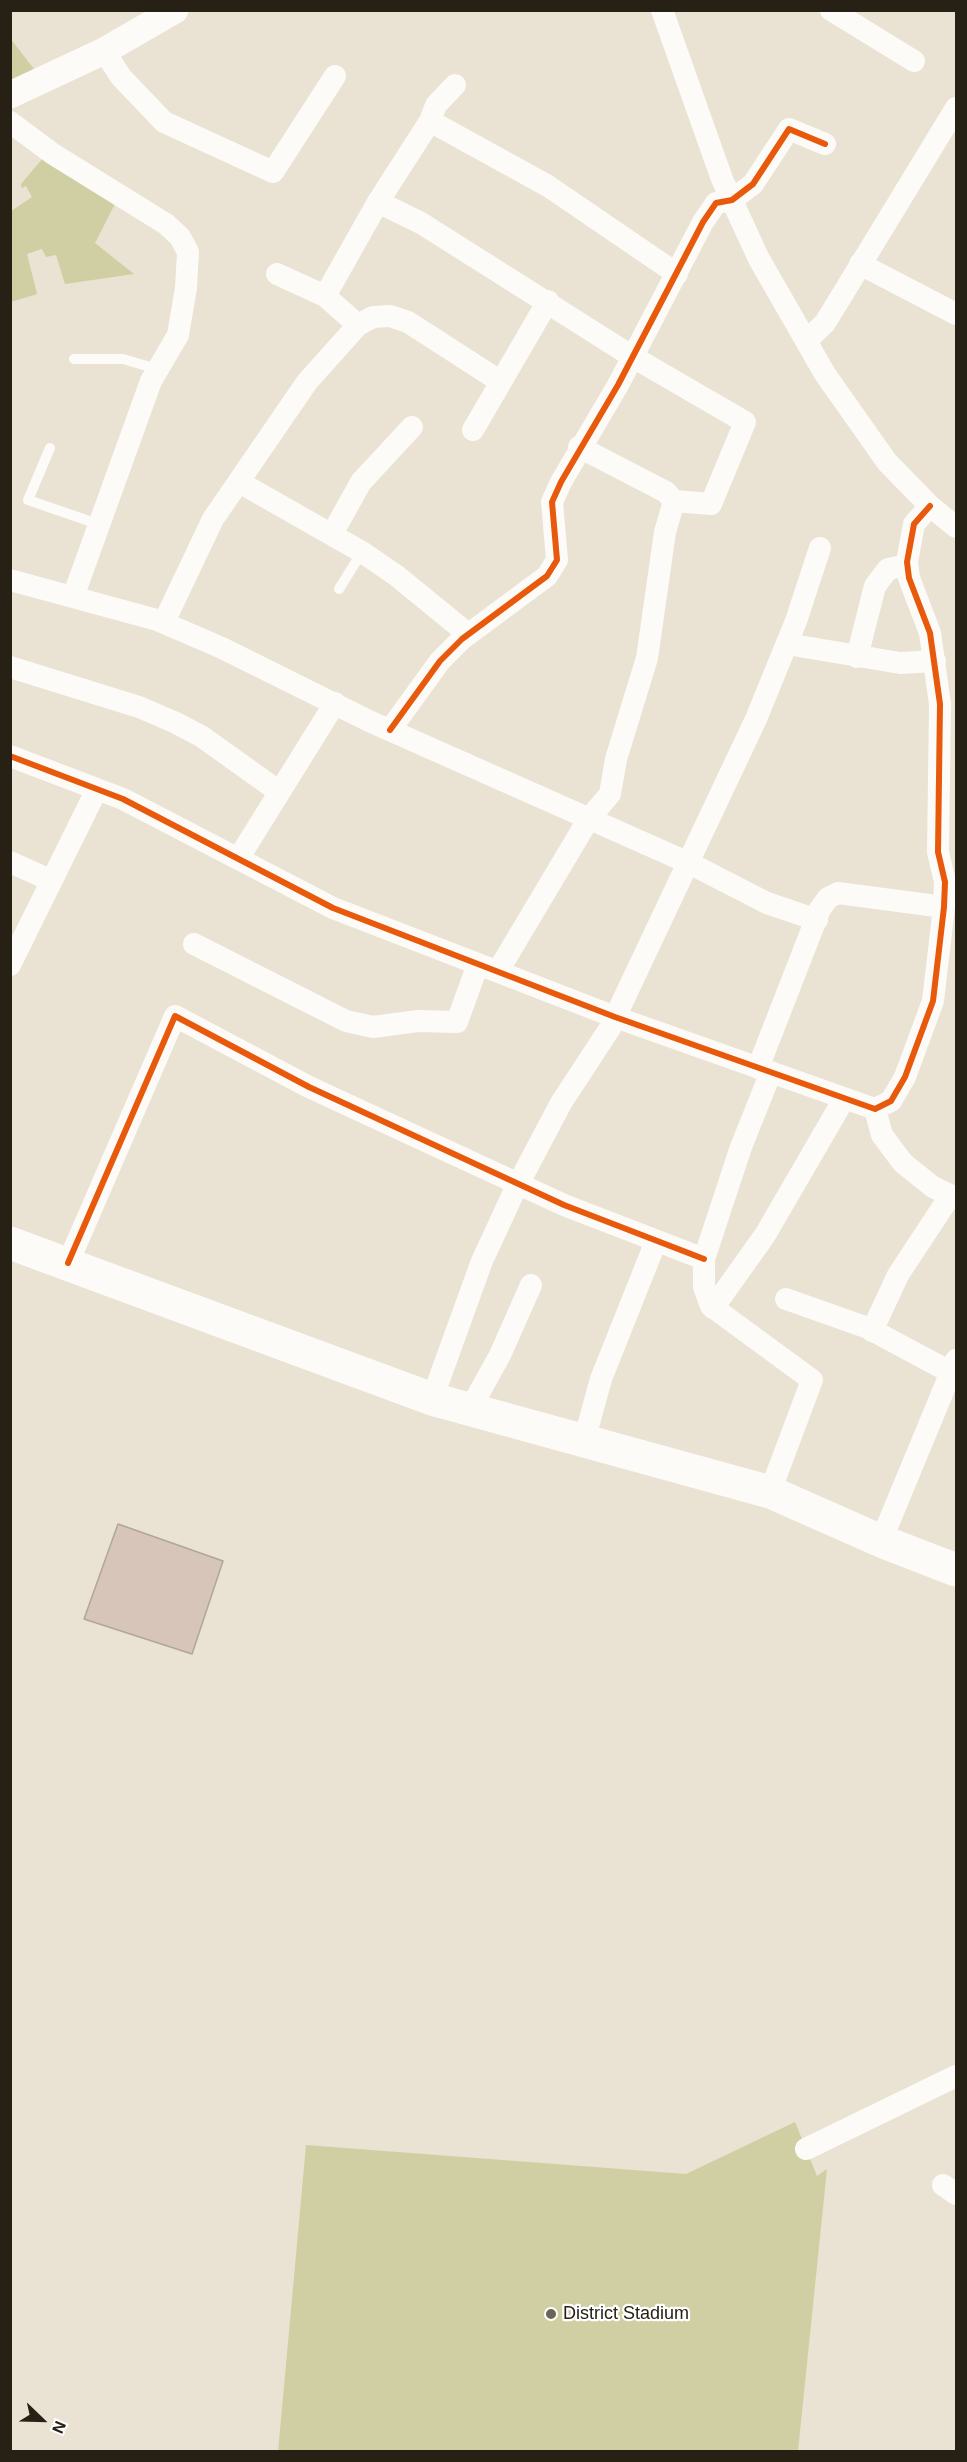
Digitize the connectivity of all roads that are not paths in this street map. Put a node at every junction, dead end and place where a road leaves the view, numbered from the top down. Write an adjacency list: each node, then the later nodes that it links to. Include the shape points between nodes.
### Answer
1 (662, 10): 13 (street)
2 (831, 10): 5 (street)
3 (173, 11): 4 (street)
4 (104, 51): 6 (street, via 121,77 164,122 273,172); 8 (street)
5 (914, 61)
6 (335, 76)
7 (455, 85): 10 (street, via 436,105)
8 (10, 95)
9 (957, 108): 15 (street)
10 (430, 121): 14 (street); 17 (street, via 548,186)
11 (10, 122): 25 (street, via 180,237 188,252 178,335)
12 (825, 144): 13 (street, via 789,129 753,184)
13 (732, 200): 17 (street, via 716,203); 22 (street, via 759,259)
14 (378, 202): 18 (street); 19 (street, via 421,222)
15 (860, 264): 20 (street); 22 (street, via 825,323)
16 (277, 274): 18 (street)
17 (677, 274): 23 (street)
18 (325, 296): 21 (street)
19 (548, 301): 23 (street); 26 (street)
20 (957, 314)
21 (358, 325): 26 (street, via 373,317 390,316 408,322); 31 (street, via 307,382)
22 (806, 340): 33 (street, via 887,462)
23 (633, 357): 29 (street); 32 (street, via 745,422 711,504)
24 (74, 359): 25 (lane, via 123,359)
25 (157, 369): 34 (street)
26 (501, 382): 28 (street)
27 (412, 427): 36 (street, via 361,482)
28 (473, 430)
29 (579, 447): 32 (street, via 666,492); 44 (street, via 552,502 557,560 548,576)
30 (50, 448): 34 (lane, via 28,500)
31 (239, 482): 36 (street); 43 (street, via 213,519)
32 (674, 501): 54 (street, via 665,532 639,690 616,759 610,794)
33 (930, 506): 35 (street); 39 (street, via 914,524)
34 (98, 524): 42 (street)
35 (957, 527)
36 (332, 534): 38 (street)
37 (820, 548): 45 (street)
38 (362, 552): 41 (lane); 44 (street)
39 (907, 565): 46 (street, via 888,569 875,586); 47 (street, via 930,633)
40 (10, 580): 42 (street)
41 (339, 589)
42 (73, 597): 43 (street)
43 (164, 622): 49 (street)
44 (468, 634): 50 (street, via 440,661)
45 (787, 644): 46 (street); 57 (street)
46 (857, 657): 47 (street, via 900,663)
47 (935, 661): 59 (street, via 940,704 938,852)
48 (10, 667): 53 (street, via 139,707 174,722 201,736)
49 (335, 703): 50 (street); 53 (street)
50 (390, 730): 54 (street)
51 (10, 756): 52 (street)
52 (96, 789): 55 (street); 58 (street)
53 (278, 791): 55 (street)
54 (588, 820): 57 (street); 64 (street)
55 (238, 859): 64 (street, via 333,908)
56 (10, 862): 58 (street)
57 (690, 863): 61 (street, via 767,903); 65 (street)
58 (50, 880): 63 (street)
59 (951, 881): 60 (street)
60 (944, 907): 61 (street, via 838,892 828,898); 68 (street, via 933,1001 905,1077 891,1101)
61 (817, 920): 66 (street)
62 (194, 944): 64 (street, via 346,1021 373,1027 418,1021 457,1022)
63 (10, 966)
64 (488, 968): 65 (street)
65 (615, 1017): 66 (street); 69 (street, via 561,1103)
66 (765, 1070): 67 (street); 73 (street)
67 (844, 1099): 68 (street); 77 (street, via 765,1235)
68 (875, 1109): 70 (street, via 882,1135 903,1163 933,1187)
69 (518, 1184): 71 (street); 74 (street, via 309,1087 175,1016); 80 (street, via 482,1261)
70 (954, 1197): 78 (street, via 898,1275)
71 (657, 1241): 73 (street); 82 (street, via 601,1379)
72 (10, 1243): 74 (main road)
73 (704, 1260): 77 (street, via 704,1287)
74 (68, 1263): 80 (main road)
75 (531, 1285): 81 (street, via 500,1355)
76 (786, 1299): 78 (street)
77 (713, 1308): 83 (street, via 812,1380)
78 (872, 1331): 79 (street)
79 (953, 1366): 84 (street)
80 (432, 1399): 81 (main road)
81 (470, 1409): 82 (main road)
82 (584, 1441): 83 (main road)
83 (770, 1492): 84 (main road)
84 (881, 1541): 85 (main road)
85 (957, 1570)
86 (957, 2076): 87 (street)
87 (806, 2149)

